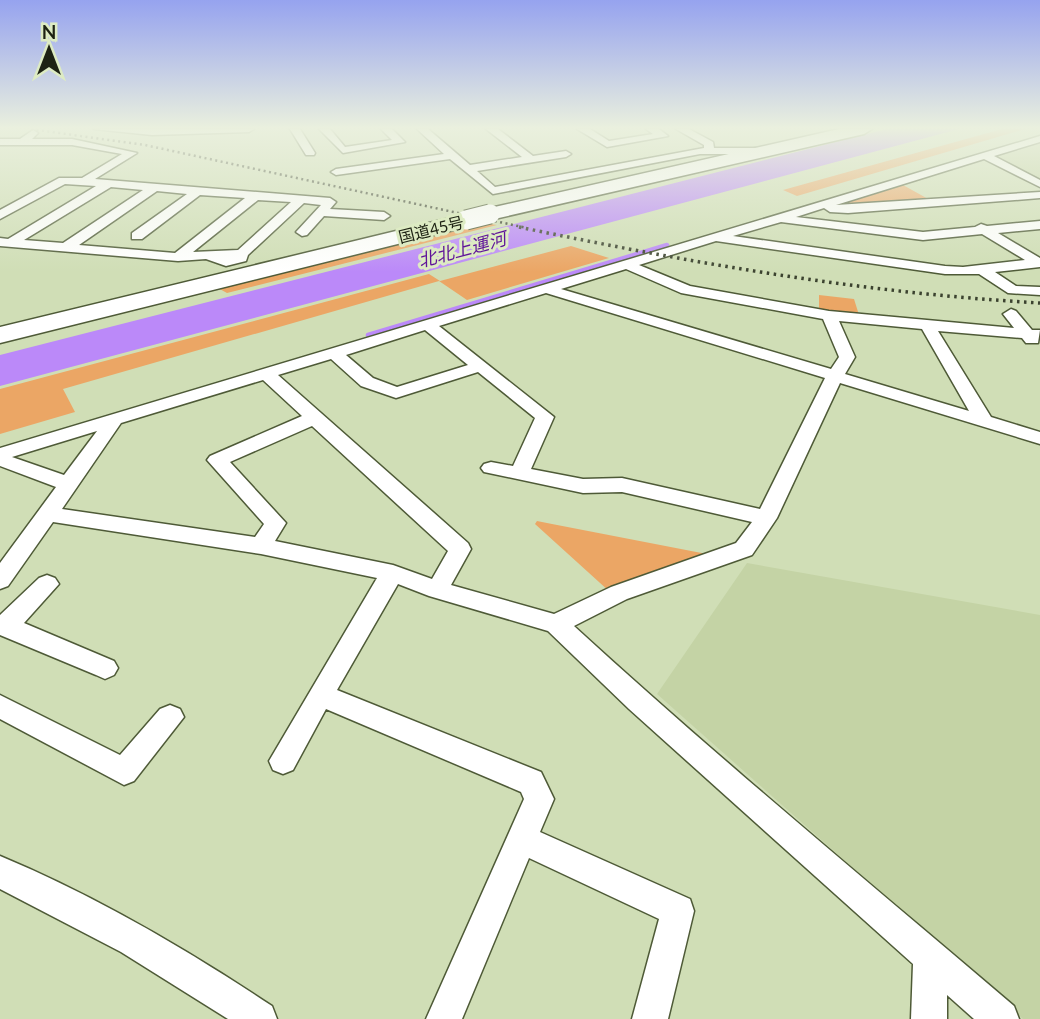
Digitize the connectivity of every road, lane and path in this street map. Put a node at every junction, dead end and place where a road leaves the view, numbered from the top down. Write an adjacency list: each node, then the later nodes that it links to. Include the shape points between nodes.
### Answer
1 (91, 177): 6 (street)
2 (477, 177): 3 (street, via 493,191)
3 (571, 177)
4 (657, 177): 36 (highway, 国道45号)
5 (916, 177): 14 (street)
6 (83, 181): 7 (street); 16 (street, via 63,180)
7 (108, 184): 8 (street); 24 (street)
8 (154, 188): 9 (street); 25 (street)
9 (198, 191): 11 (street); 22 (street)
10 (1040, 195): 13 (street)
11 (255, 196): 12 (street); 26 (street)
12 (301, 200): 15 (street, via 330,202); 26 (street, via 241,254)
13 (941, 203): 14 (street, via 848,209); 20 (street)
14 (821, 205): 18 (street)
15 (321, 212): 17 (street); 21 (street)
16 (0, 215)
17 (384, 216)
18 (779, 218): 20 (street, via 923,236); 23 (street)
19 (1040, 225): 20 (street)
20 (985, 230): 27 (street)
21 (302, 232)
22 (136, 236)
23 (714, 237): 28 (street); 29 (street, via 893,264)
24 (5, 242): 25 (street)
25 (65, 248): 26 (street)
26 (178, 257)
27 (1039, 263): 29 (street)
28 (628, 265): 30 (street); 33 (street, via 686,290)
29 (981, 269): 31 (street, via 1013,290)
30 (547, 289): 34 (street); 41 (street)
31 (1040, 291)
32 (1012, 314): 37 (street)
33 (828, 316): 35 (street); 41 (street, via 847,357)
34 (427, 324): 38 (street); 39 (street)
35 (928, 326): 37 (street); 44 (street)
36 (0, 335)
37 (1036, 340)
38 (333, 352): 39 (street, via 367,382 396,393); 40 (street)
39 (481, 366): 48 (street, via 545,417)
40 (264, 372): 42 (street); 43 (street)
41 (834, 377): 44 (street); 51 (street)
42 (314, 418): 52 (street, via 217,460 275,523); 56 (street, via 460,549)
43 (114, 420): 46 (street); 49 (street)
44 (984, 421): 45 (street)
45 (1040, 438)
46 (0, 456): 49 (street)
47 (491, 468): 48 (street)
48 (519, 474): 51 (street, via 583,486 622,485)
49 (68, 484): 50 (street)
50 (47, 514): 52 (street); 54 (street)
51 (766, 518): 57 (street, via 744,550 619,593)
52 (261, 546): 53 (street)
53 (393, 573): 56 (street); 60 (street, via 369,606)
54 (0, 580)
55 (47, 584): 58 (street)
56 (437, 590): 57 (street)
57 (556, 624): 66 (street)
58 (2, 626): 59 (street)
59 (105, 668)
60 (320, 695): 63 (street); 64 (street, via 531,782 539,799)
61 (0, 706): 62 (street, via 124,772)
62 (170, 717)
63 (283, 761)
64 (522, 839): 68 (street); 69 (street, via 678,911)
65 (0, 873): 67 (street, via 65,902)
66 (930, 955): 70 (street); 71 (street)
67 (259, 1019)
68 (444, 1019)
69 (650, 1019)
70 (929, 1019)
71 (1001, 1019)

